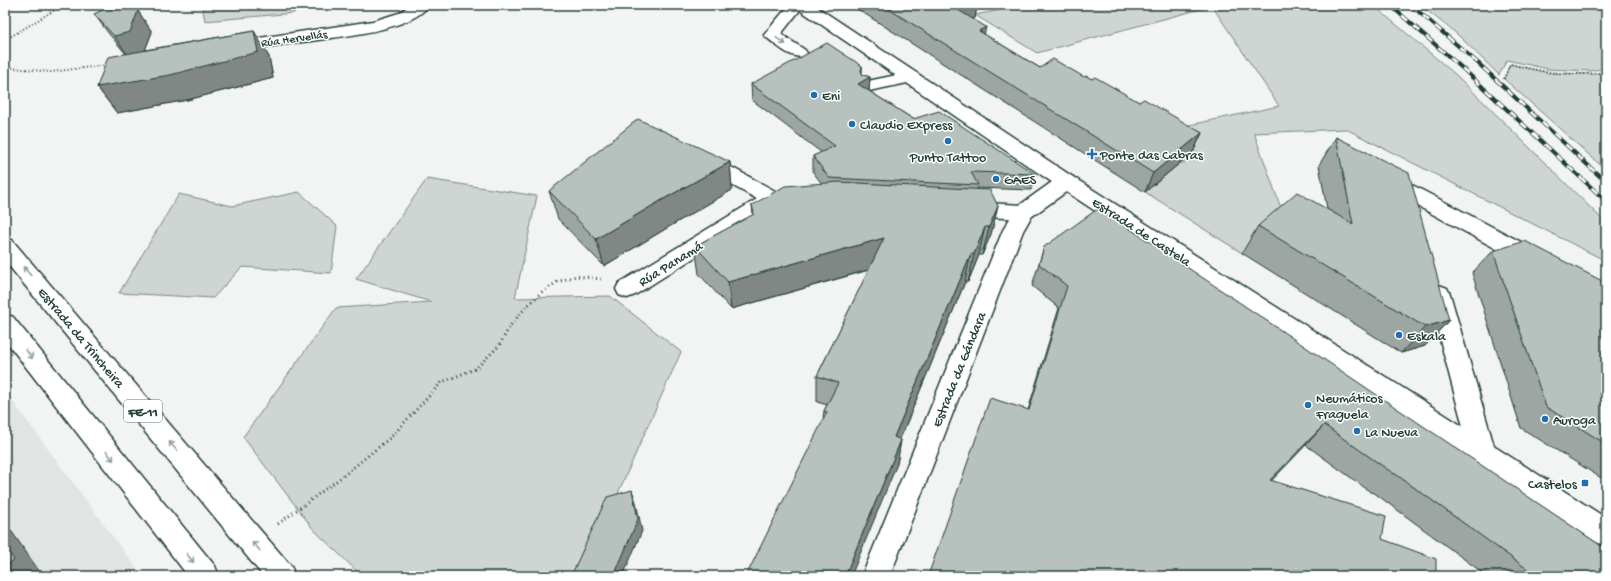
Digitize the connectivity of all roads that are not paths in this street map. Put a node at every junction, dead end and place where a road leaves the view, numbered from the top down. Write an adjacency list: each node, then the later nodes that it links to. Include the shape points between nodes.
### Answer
1 (797, 5): 5 (lane, one-way to 5, via 772,35)
2 (803, 5): 6 (main road, Estrada de Castela)
3 (420, 6): 4 (main road, Rúa Hervellás, via 405,16 376,26)
4 (220, 48)
5 (799, 53)
6 (911, 77): 7 (lane); 10 (main road, Estrada de Castela)
7 (869, 86)
8 (691, 154): 12 (main road)
9 (1370, 172): 11 (main road)
10 (1066, 182): 15 (main road, Estrada da Gándara); 22 (main road, Estrada de Castela)
11 (1412, 194): 16 (main road); 18 (main road)
12 (773, 199): 13 (main road); 20 (main road, Rúa Panamá)
13 (813, 201)
14 (948, 208): 15 (main road)
15 (1024, 212): 26 (main road, Estrada da Gándara, via 1013,230)
16 (1420, 225)
17 (5, 246): 25 (main road, Estrada da Trincheira / FE-11, one-way to 17)
18 (1551, 268)
19 (1433, 271): 22 (main road)
20 (627, 289)
21 (5, 323): 24 (main road, one-way to 24)
22 (1483, 453): 23 (main road, Estrada de Castela)
23 (1606, 533)
24 (205, 576)
25 (281, 576)
26 (876, 576)

